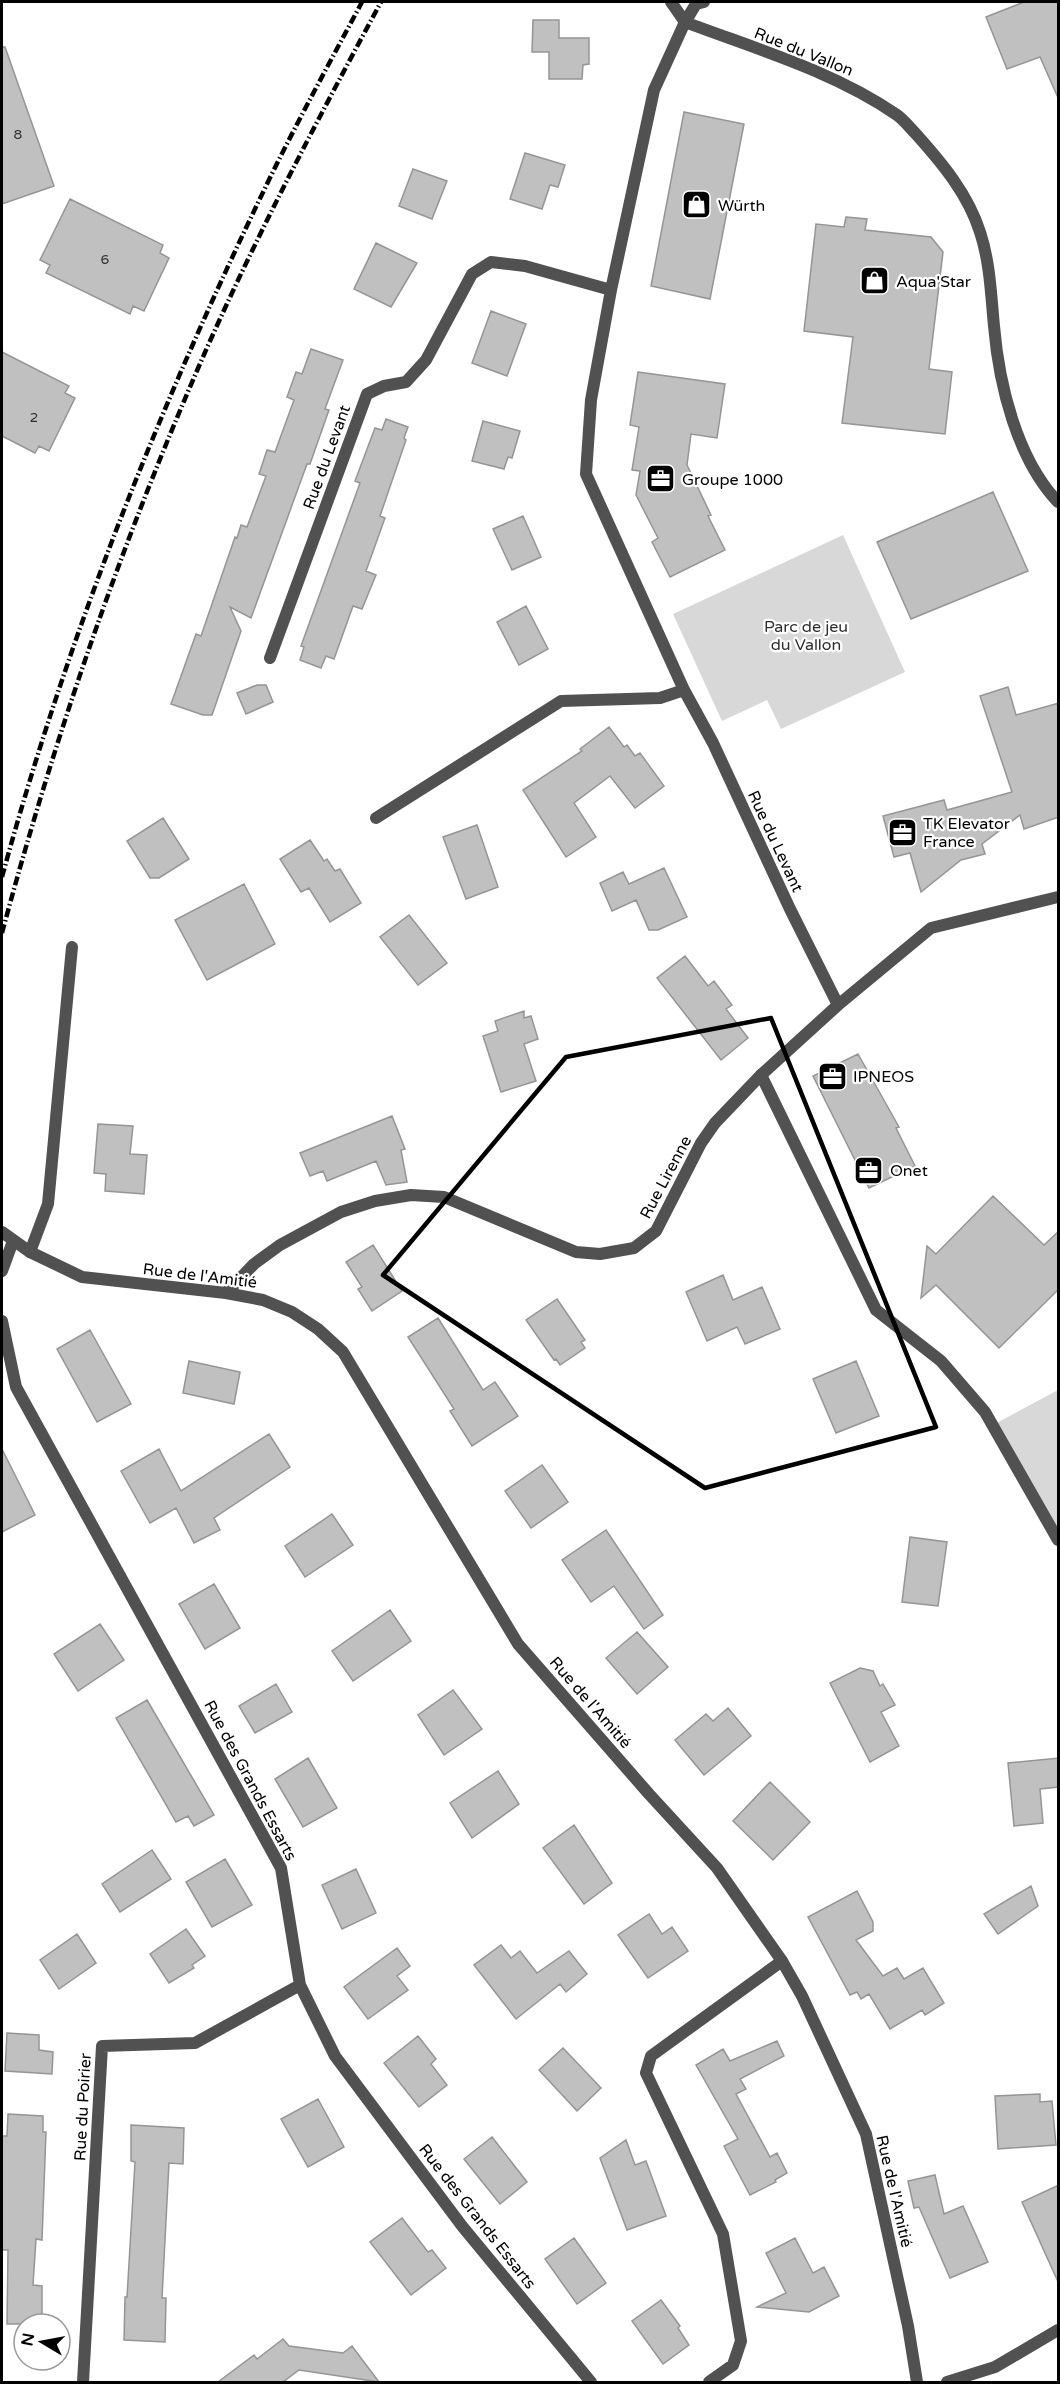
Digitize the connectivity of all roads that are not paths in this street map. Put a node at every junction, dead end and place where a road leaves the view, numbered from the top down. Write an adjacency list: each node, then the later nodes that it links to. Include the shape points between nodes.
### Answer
1 (670, 2): 3 (street)
2 (704, 2): 3 (street, Rue du Levant, via 696,4)
3 (685, 22): 4 (street, Rue du Levant, via 654,90); 5 (street, Rue du Vallon, via 843,83 899,116 939,159 968,202 980,232 989,269 996,357 1004,394 1026,455)
4 (611, 290): 6 (street, Rue du Levant, via 491,262 472,274 426,360 405,382 367,394); 7 (street, Rue du Levant, via 591,400 586,474)
5 (1059, 502)
6 (270, 658)
7 (684, 690): 8 (street, via 660,698 561,701); 11 (street, Rue du Levant)
8 (376, 818)
9 (1059, 897): 11 (street, Rue Lirenne, via 932,928)
10 (72, 947): 15 (street, via 48,1204)
11 (838, 1005): 12 (street, Rue Lirenne)
12 (761, 1075): 17 (street, Rue Lirenne, via 714,1123 656,1231 634,1248 600,1254 576,1252 444,1197 411,1195 341,1212 280,1245 254,1264); 19 (street, via 876,1310 941,1361 985,1412)
13 (2, 1232): 14 (street, Rue de l'Amitié)
14 (13, 1241): 15 (street, Rue de l'Amitié); 16 (street)
15 (30, 1252): 17 (street, Rue de l'Amitié, via 82,1277)
16 (2, 1271)
17 (226, 1293): 20 (street, Rue de l'Amitié, via 263,1300 292,1312 343,1352 518,1644 717,1868)
18 (2, 1321): 21 (street, Rue des Grands Essarts, via 16,1387 281,1868)
19 (1059, 1540)
20 (782, 1960): 25 (street, via 651,2056 646,2073 723,2234 741,2341 733,2365); 26 (street, Rue de l'Amitié, via 866,2134)
21 (300, 1985): 23 (street, Rue du Poirier, via 195,2043 102,2046); 24 (street, Rue des Grands Essarts, via 335,2056 462,2226)
22 (1059, 2330): 27 (street, via 995,2367)
23 (83, 2382)
24 (591, 2382)
25 (709, 2382)
26 (917, 2382)
27 (947, 2382)

